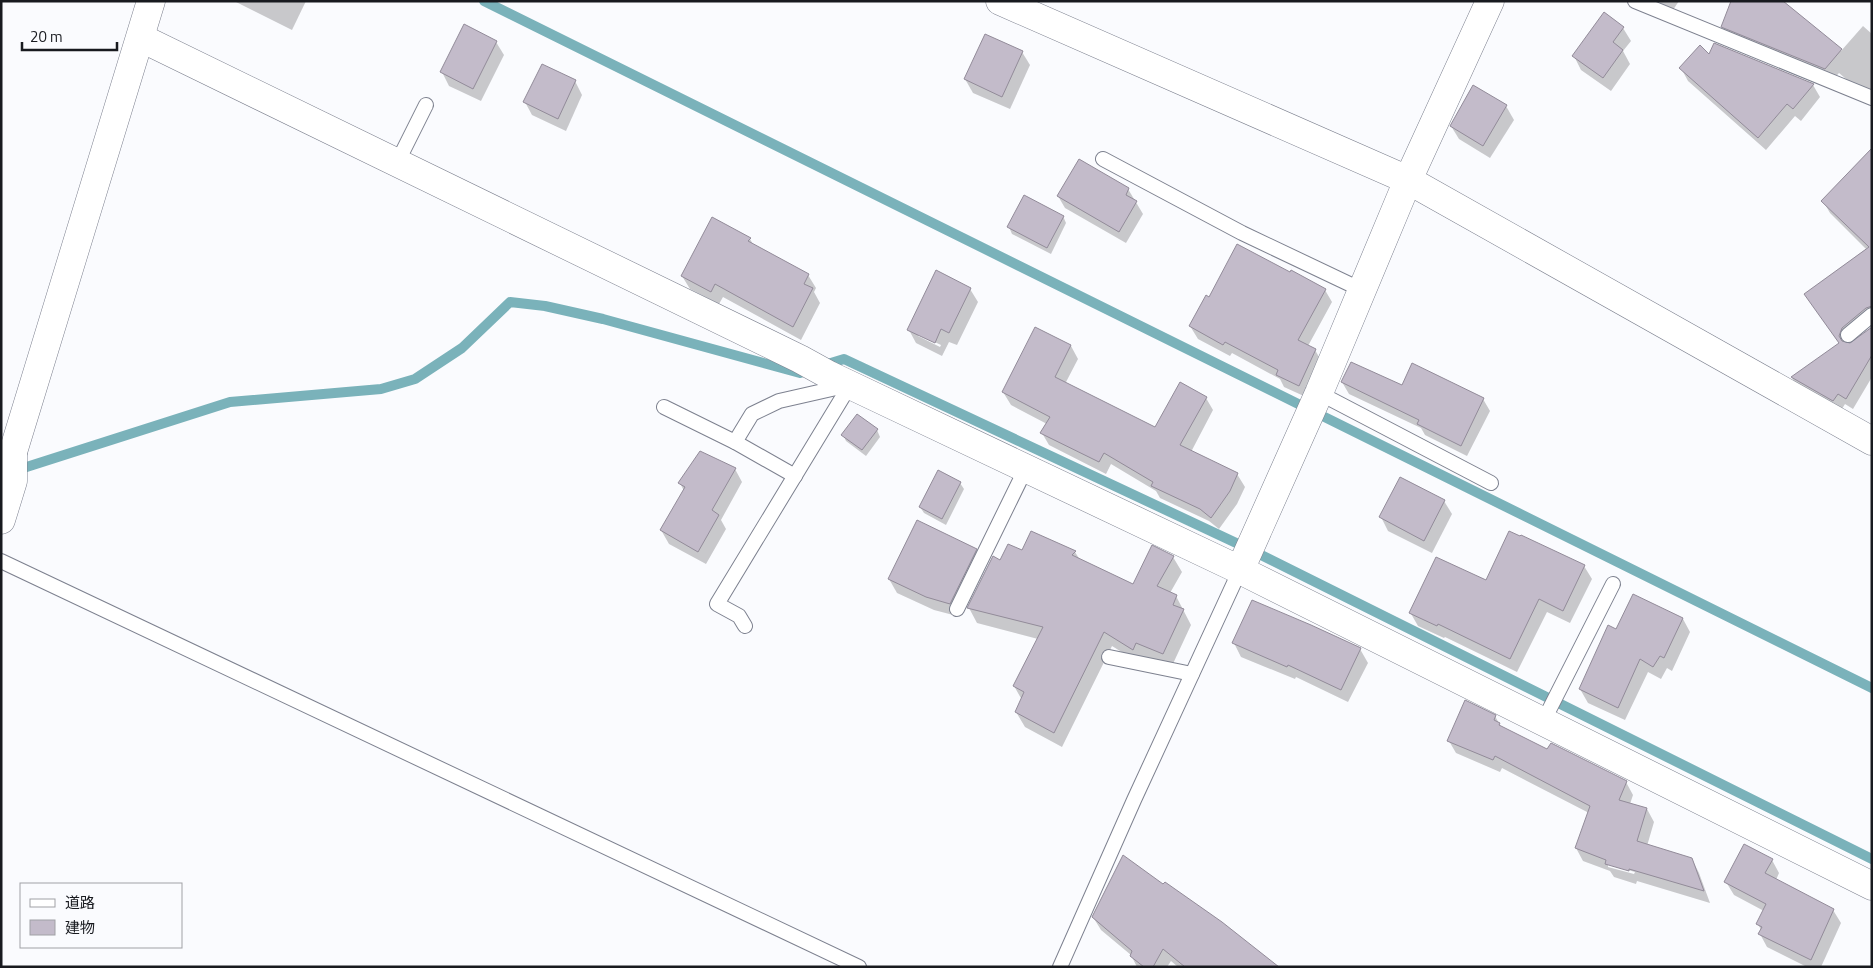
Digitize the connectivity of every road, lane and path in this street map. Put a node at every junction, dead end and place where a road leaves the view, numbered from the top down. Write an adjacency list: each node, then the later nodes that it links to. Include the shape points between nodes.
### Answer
1 (152, 1): 5 (street)
2 (1000, 1): 10 (street)
3 (1490, 1): 10 (street)
4 (1635, 1): 6 (lane)
5 (141, 38): 9 (street); 19 (street)
6 (1872, 98)
7 (426, 105): 9 (lane)
8 (1103, 158): 11 (lane, via 1242,233)
9 (397, 163): 14 (street)
10 (1408, 180): 11 (street); 17 (street)
11 (1362, 290): 15 (street)
12 (1872, 315): 13 (lane)
13 (1848, 335)
14 (840, 380): 18 (lane, via 752,414); 20 (street); 21 (lane)
15 (1319, 393): 22 (lane); 25 (street)
16 (664, 407): 18 (lane)
17 (1872, 441)
18 (735, 442): 21 (lane)
19 (10, 462): 23 (street)
20 (1026, 468): 25 (street); 27 (lane)
21 (795, 476): 28 (lane, via 717,604 738,616)
22 (1492, 483)
23 (1, 520)
24 (1, 561): 33 (lane)
25 (1240, 570): 30 (lane); 31 (street)
26 (1613, 584): 31 (lane)
27 (957, 609)
28 (744, 626)
29 (1109, 657): 30 (lane)
30 (1192, 674): 34 (lane)
31 (1544, 721): 32 (street)
32 (1872, 886)
33 (859, 967)
34 (1060, 967)

